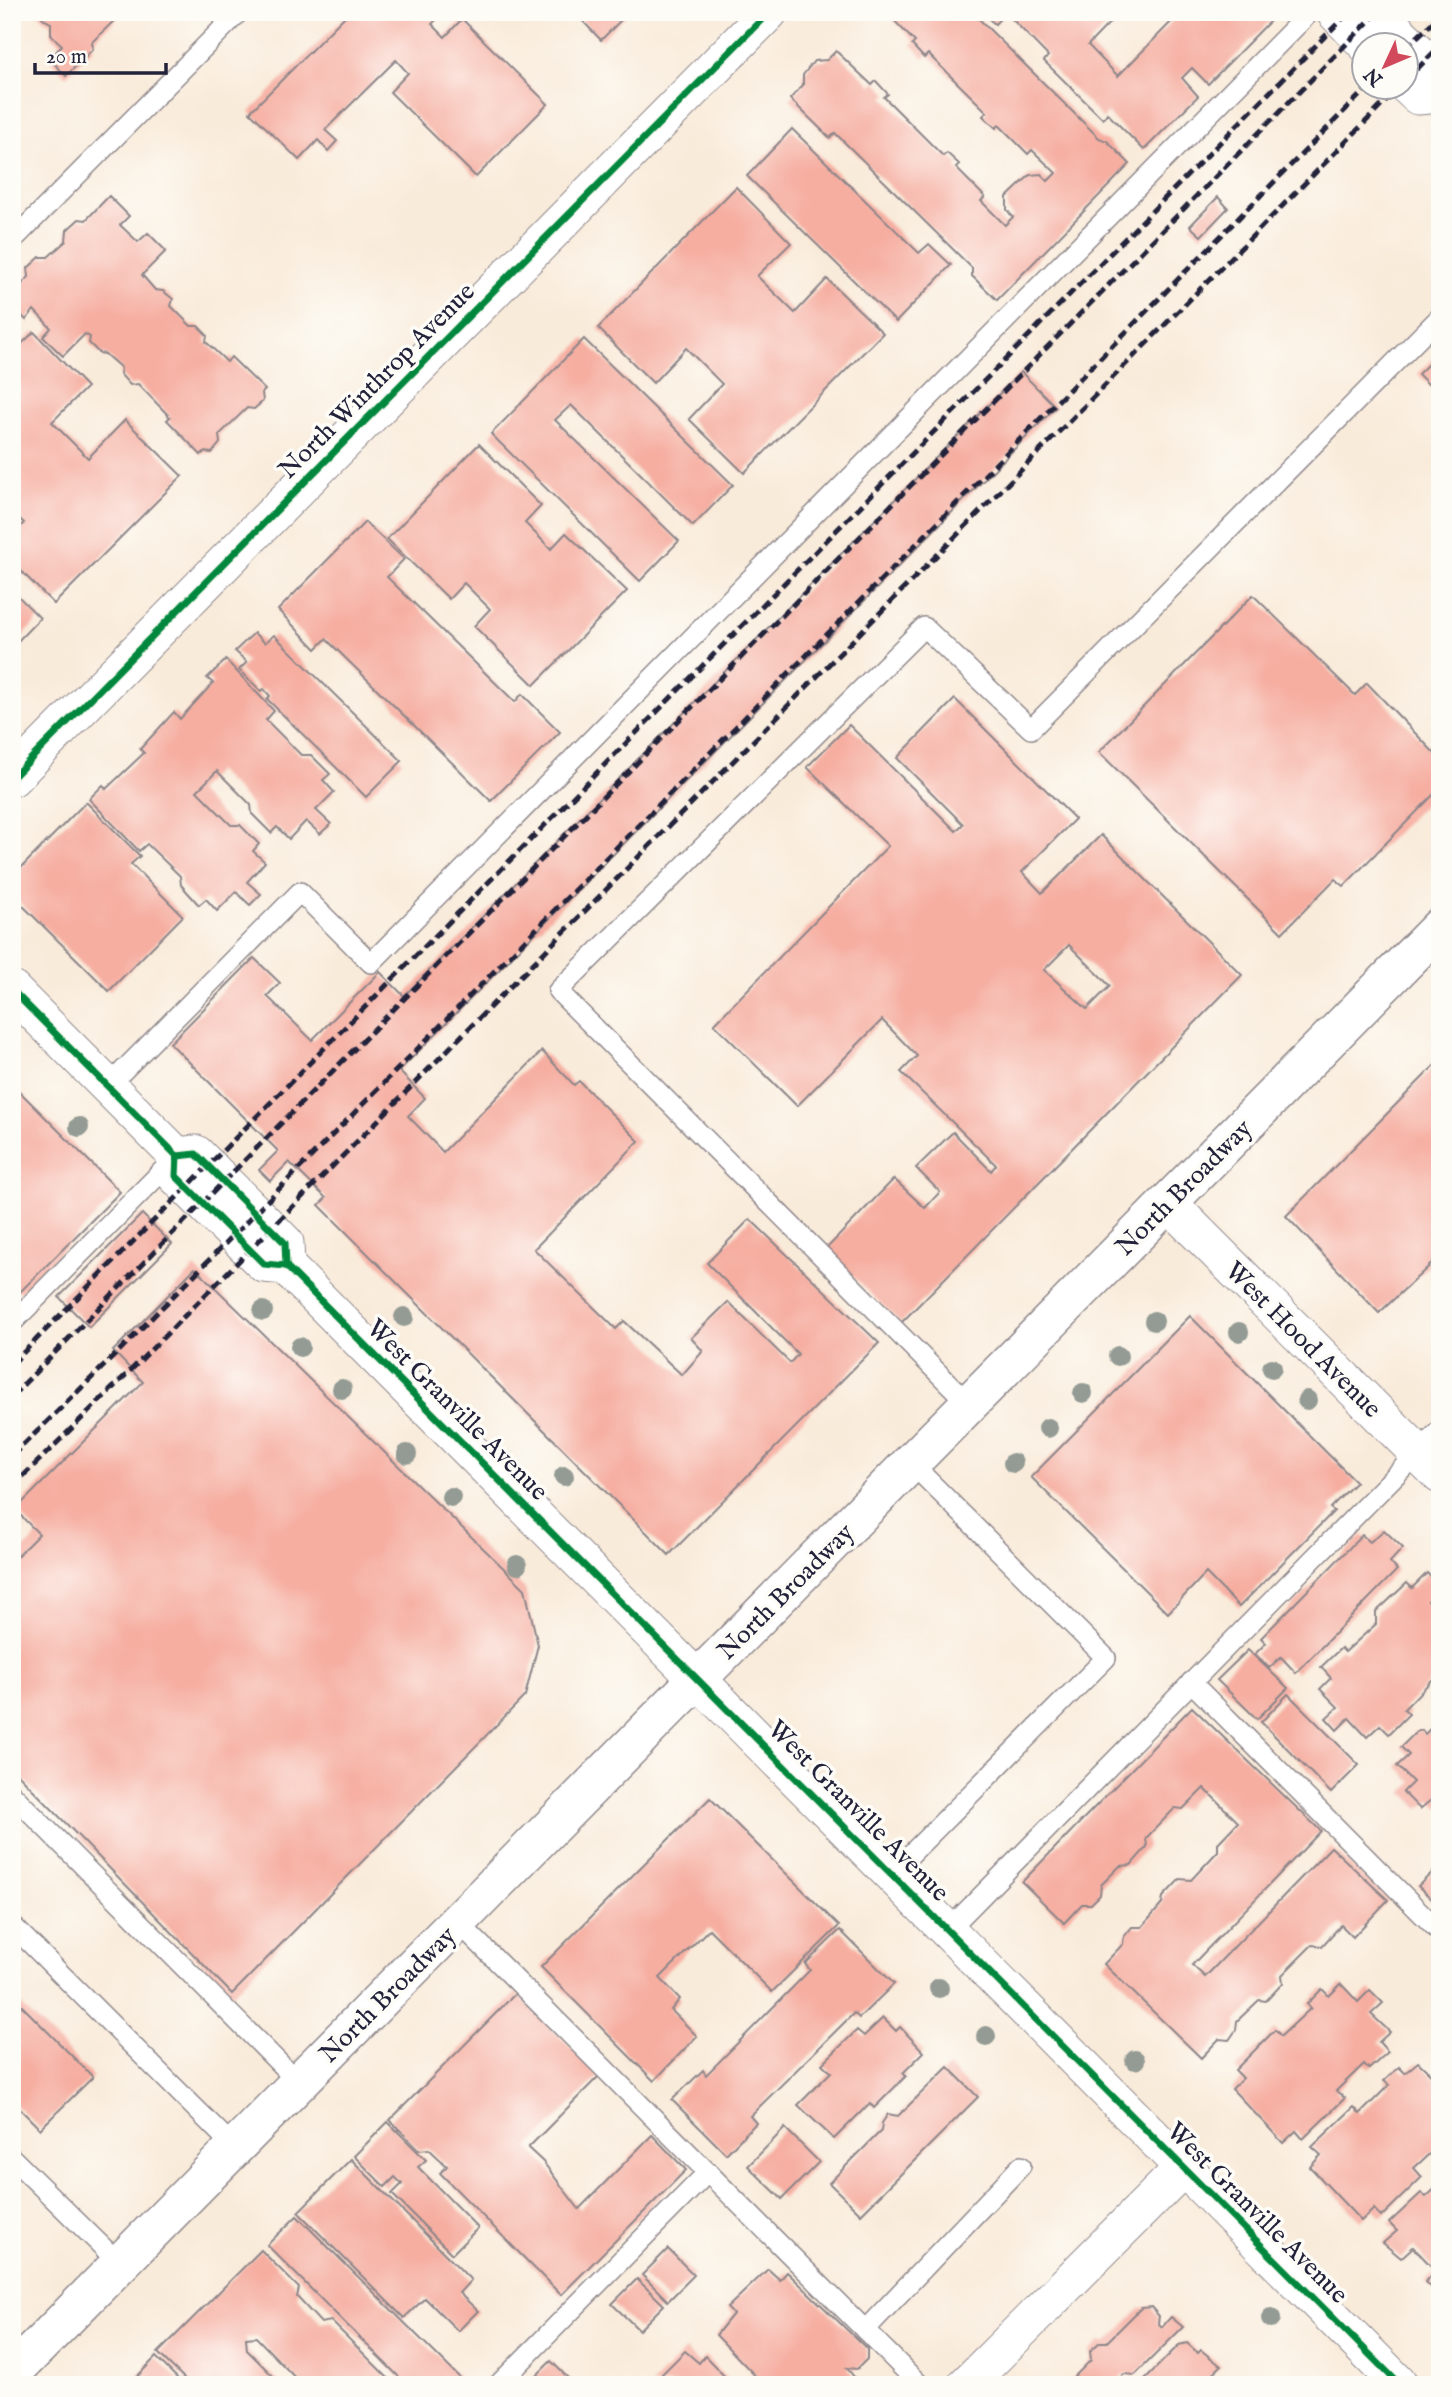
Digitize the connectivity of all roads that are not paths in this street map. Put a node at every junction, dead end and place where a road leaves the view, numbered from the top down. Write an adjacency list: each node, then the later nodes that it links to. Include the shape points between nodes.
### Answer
1 (239, 12): 10 (lane)
2 (769, 12): 12 (street, North Winthrop Avenue)
3 (1310, 12): 15 (lane, via 371,963 300,892)
4 (1335, 12): 6 (street)
5 (1377, 12): 7 (street)
6 (1354, 32)
7 (1440, 73)
8 (1440, 94): 9 (street)
9 (1420, 96)
10 (12, 241)
11 (1440, 317): 19 (lane, via 1031,729 924,626 558,991)
12 (12, 778)
13 (1440, 927): 17 (main road, North Broadway)
14 (12, 990): 15 (street, West Granville Avenue)
15 (107, 1086): 16 (street, West Granville Avenue)
16 (177, 1156): 18 (lane); 22 (street, West Granville Avenue, via 196,1154 285,1243 286,1266)
17 (1168, 1203): 19 (main road, North Broadway); 20 (street, West Hood Avenue)
18 (12, 1323)
19 (970, 1404): 21 (main road, North Broadway)
20 (1432, 1453): 23 (lane)
21 (911, 1463): 22 (main road, North Broadway); 25 (lane, via 1106,1658)
22 (698, 1679): 25 (street, West Granville Avenue); 26 (main road, North Broadway)
23 (1191, 1682): 28 (lane); 29 (lane)
24 (12, 1794): 30 (lane)
25 (892, 1873): 28 (street, West Granville Avenue)
26 (458, 1922): 30 (main road, North Broadway); 35 (lane)
27 (12, 1925): 31 (lane)
28 (948, 1930): 34 (street, West Granville Avenue)
29 (1440, 1932)
30 (299, 2083): 31 (main road, North Broadway)
31 (235, 2148): 36 (main road, North Broadway)
32 (12, 2158): 36 (lane)
33 (1021, 2166): 37 (lane)
34 (1184, 2167): 41 (street); 42 (street, West Granville Avenue)
35 (708, 2172): 37 (lane); 39 (lane)
36 (120, 2264): 38 (main road, North Broadway)
37 (865, 2330): 40 (lane)
38 (12, 2373)
39 (498, 2385)
40 (920, 2385)
41 (965, 2385)
42 (1400, 2385)

